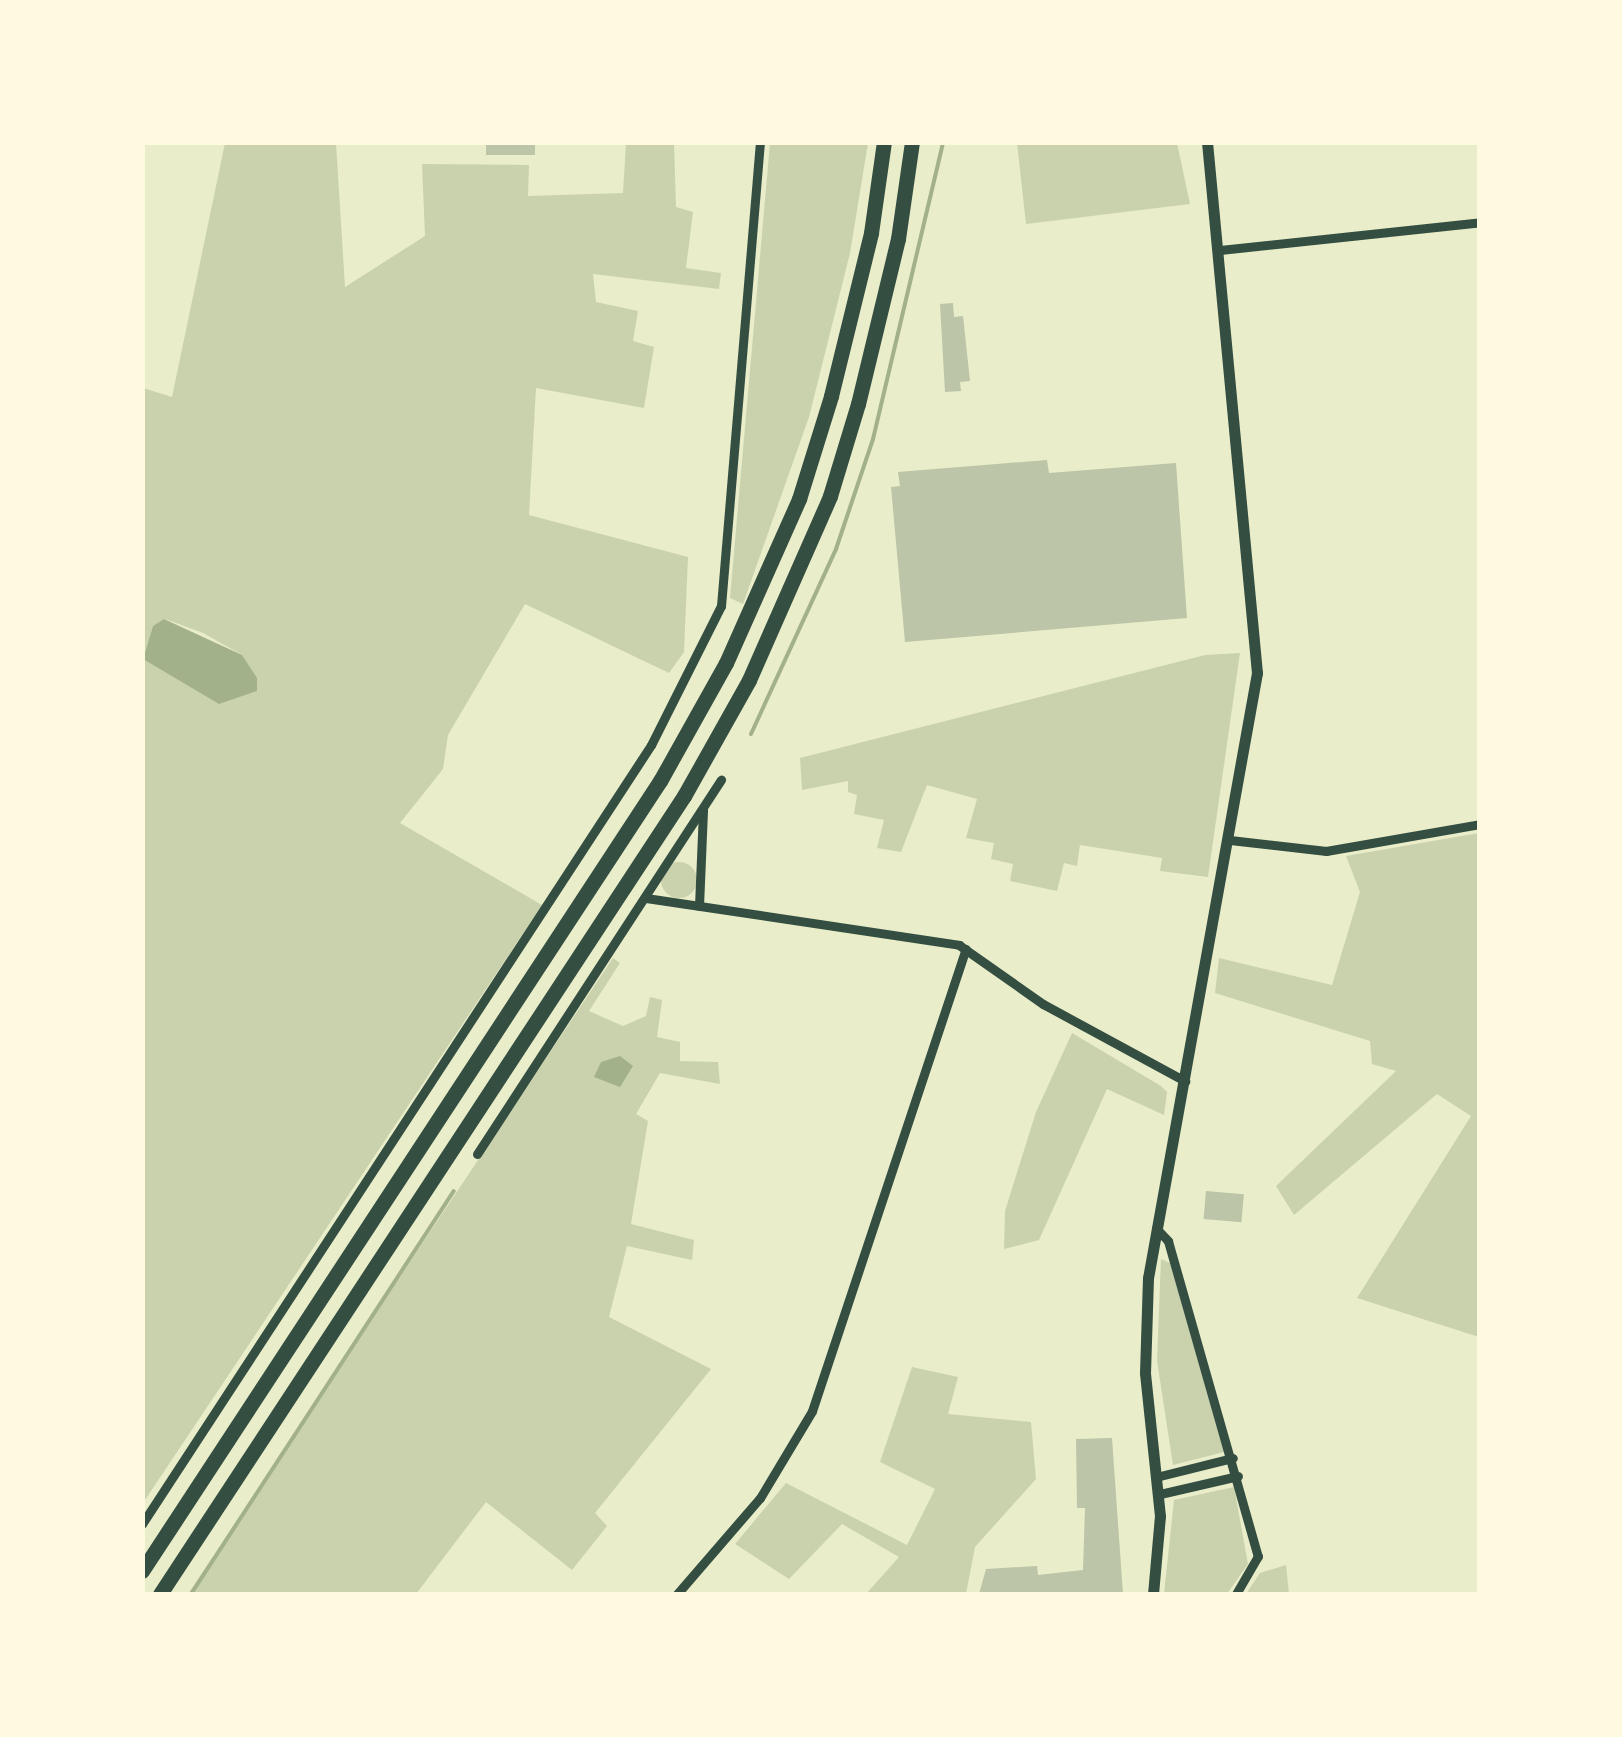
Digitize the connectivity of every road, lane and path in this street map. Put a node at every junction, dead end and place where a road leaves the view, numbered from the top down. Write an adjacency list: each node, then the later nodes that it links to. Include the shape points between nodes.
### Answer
1 (760, 142): 21 (street, via 721,606 652,745)
2 (884, 142): 22 (highway, via 871,233 832,396 799,498 726,663 660,781)
3 (912, 142): 23 (highway, via 894,256 852,422 802,565 749,680 684,796)
4 (1208, 142): 6 (street)
5 (1480, 222): 6 (street)
6 (1220, 250): 10 (street, via 1257,660)
7 (721, 778): 8 (street)
8 (704, 809): 11 (street); 12 (street)
9 (1480, 824): 10 (street, via 1312,852)
10 (1230, 840): 14 (street)
11 (646, 898): 12 (street); 15 (street)
12 (699, 906): 13 (street)
13 (966, 949): 14 (street, via 1043,1004); 24 (street, via 812,1411 760,1498)
14 (1188, 1082): 16 (street)
15 (477, 1154)
16 (1156, 1228): 17 (street, via 1168,1241); 18 (street, via 1144,1329)
17 (1232, 1458): 18 (street); 19 (street)
18 (1160, 1476): 20 (street)
19 (1238, 1476): 20 (street); 26 (street, via 1258,1556)
20 (1160, 1494): 25 (street)
21 (142, 1524)
22 (142, 1571)
23 (160, 1594)
24 (677, 1594)
25 (1153, 1594)
26 (1236, 1594)

